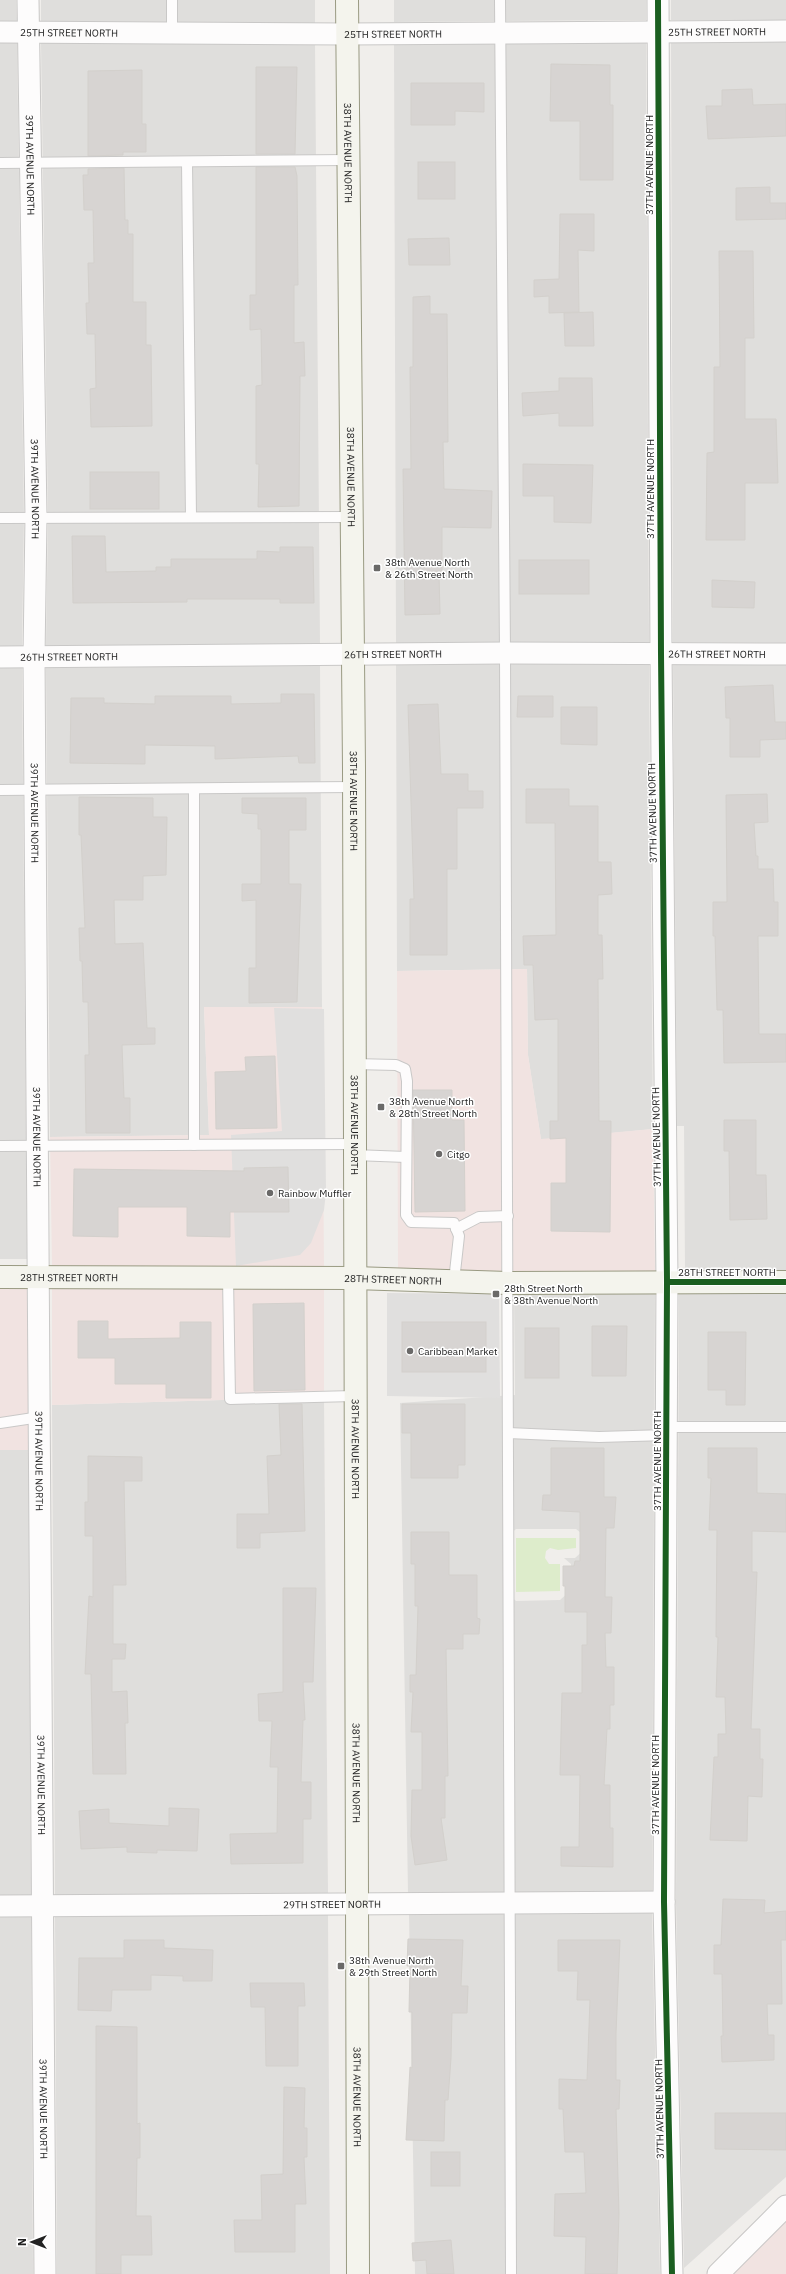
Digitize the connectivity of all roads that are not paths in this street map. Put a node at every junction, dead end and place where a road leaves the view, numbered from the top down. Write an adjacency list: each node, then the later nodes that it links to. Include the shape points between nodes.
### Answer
1 (28, 0): 9 (street, 39TH AVENUE NORTH)
2 (172, 0): 11 (lane)
3 (347, 0): 12 (main road, 38TH AVENUE NORTH)
4 (500, 0): 10 (lane)
5 (658, 0): 6 (street, 37TH AVENUE NORTH)
6 (658, 31): 7 (street, 25TH STREET NORTH); 10 (street, 25TH STREET NORTH); 22 (street, 37TH AVENUE NORTH)
7 (786, 31)
8 (0, 32): 9 (street, 25TH STREET NORTH)
9 (29, 32): 11 (street, 25TH STREET NORTH); 16 (street, 39TH AVENUE NORTH)
10 (500, 32): 12 (street, 25TH STREET NORTH); 21 (lane)
11 (172, 33): 12 (street, 25TH STREET NORTH)
12 (347, 34): 13 (main road, 38TH AVENUE NORTH)
13 (347, 160): 14 (lane); 19 (main road, 38TH AVENUE NORTH)
14 (187, 162): 16 (lane); 18 (lane)
15 (0, 163): 16 (lane)
16 (30, 163): 17 (street, 39TH AVENUE NORTH)
17 (36, 517): 18 (lane); 20 (lane); 25 (street, 39TH AVENUE NORTH)
18 (192, 517): 19 (lane)
19 (352, 517): 23 (main road, 38TH AVENUE NORTH)
20 (0, 518)
21 (505, 653): 22 (street, 26TH STREET NORTH); 23 (street, 26TH STREET NORTH); 37 (lane)
22 (661, 653): 24 (street, 26TH STREET NORTH); 44 (street, 37TH AVENUE NORTH)
23 (353, 654): 25 (street, 26TH STREET NORTH); 27 (main road, 38TH AVENUE NORTH)
24 (786, 654)
25 (34, 657): 26 (street, 26TH STREET NORTH); 30 (street, 39TH AVENUE NORTH)
26 (0, 658)
27 (354, 787): 28 (lane); 31 (main road, 38TH AVENUE NORTH)
28 (194, 789): 30 (lane); 32 (lane)
29 (0, 790): 30 (lane)
30 (35, 790): 34 (street, 39TH AVENUE NORTH)
31 (354, 1064): 35 (main road, 38TH AVENUE NORTH); 36 (lane, via 396,1065 405,1069)
32 (194, 1145): 34 (lane); 35 (lane)
33 (0, 1146): 34 (lane)
34 (38, 1146): 40 (street, 39TH AVENUE NORTH)
35 (354, 1150): 36 (lane); 42 (main road, 38TH AVENUE NORTH)
36 (406, 1157): 38 (lane, via 406,1215 411,1222 454,1223)
37 (508, 1216): 38 (lane, via 479,1217); 46 (lane)
38 (456, 1229): 43 (lane, via 459,1236)
39 (0, 1277): 40 (main road, 28TH STREET NORTH)
40 (40, 1277): 41 (main road, 28TH STREET NORTH); 48 (street, 39TH AVENUE NORTH)
41 (228, 1277): 42 (main road, 28TH STREET NORTH); 47 (lane, via 230,1399)
42 (354, 1278): 43 (main road, 28TH STREET NORTH); 47 (main road, 38TH AVENUE NORTH)
43 (454, 1281): 46 (main road, 28TH STREET NORTH)
44 (667, 1282): 45 (main road, 28TH STREET NORTH); 46 (main road, 28TH STREET NORTH); 51 (street, 37TH AVENUE NORTH)
45 (786, 1282)
46 (508, 1283): 52 (lane)
47 (354, 1396): 55 (main road, 38TH AVENUE NORTH)
48 (40, 1417): 49 (lane); 57 (street, 39TH AVENUE NORTH)
49 (0, 1423)
50 (786, 1427): 51 (lane)
51 (667, 1431): 52 (lane, via 599,1437); 53 (street, 37TH AVENUE NORTH)
52 (508, 1433): 54 (lane)
53 (664, 1902): 54 (street, 29TH STREET NORTH); 62 (street, 37TH AVENUE NORTH)
54 (509, 1903): 55 (street, 29TH STREET NORTH); 61 (lane)
55 (357, 1904): 57 (street, 29TH STREET NORTH); 60 (main road, 38TH AVENUE NORTH)
56 (0, 1906): 57 (street, 29TH STREET NORTH)
57 (43, 1906): 59 (street, 39TH AVENUE NORTH)
58 (786, 2206): 63 (street)
59 (45, 2274)
60 (358, 2274)
61 (512, 2274)
62 (672, 2274)
63 (718, 2274)

